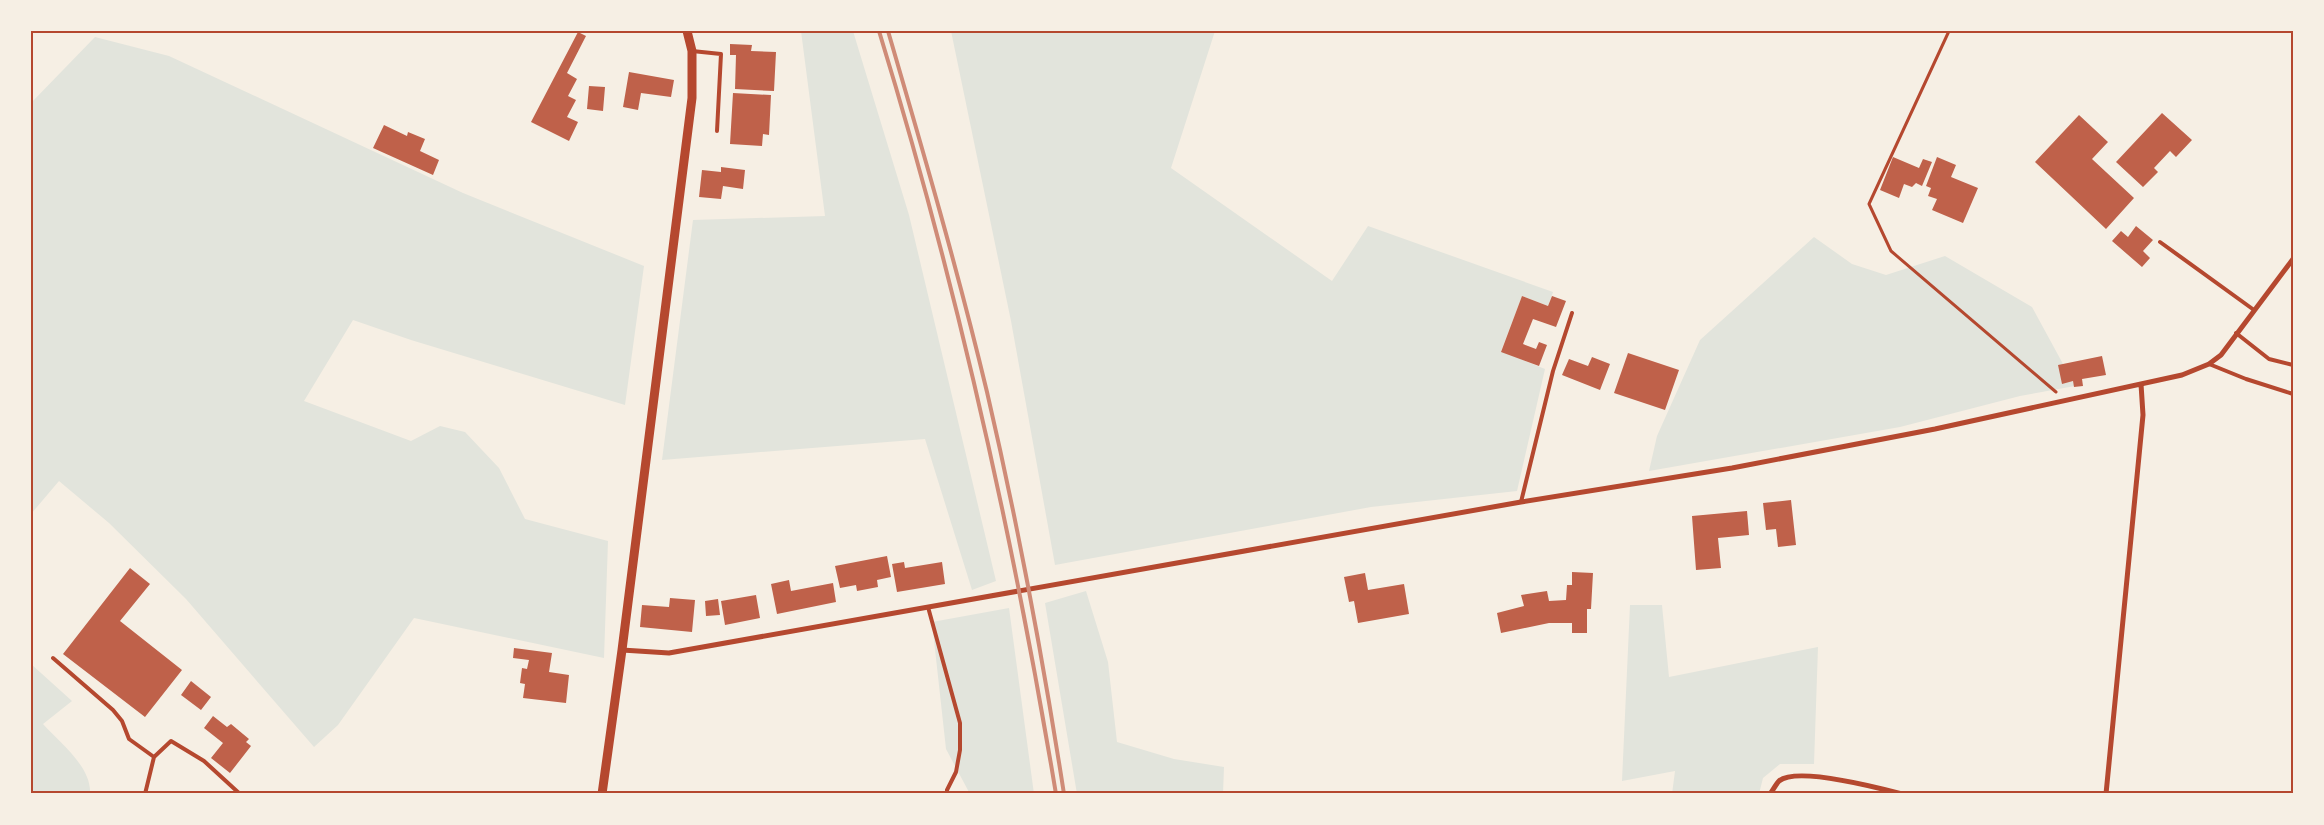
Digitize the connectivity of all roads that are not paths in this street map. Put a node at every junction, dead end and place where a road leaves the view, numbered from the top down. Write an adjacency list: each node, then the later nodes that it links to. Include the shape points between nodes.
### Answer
1 (687, 31): 2 (street)
2 (692, 51): 3 (lane, via 721,54); 15 (street, via 692,98)
3 (717, 132)
4 (2160, 242): 6 (lane)
5 (2293, 259): 6 (street)
6 (2254, 310): 8 (street)
7 (1572, 313): 13 (lane, via 1553,371)
8 (2236, 333): 9 (street, via 2222,355); 10 (lane, via 2269,359)
9 (2209, 364): 11 (street, via 2182,375); 12 (lane)
10 (2293, 365)
11 (2141, 384): 13 (street, via 1935,429 1741,466); 24 (street, via 2143,415)
12 (2293, 394)
13 (1521, 502): 14 (street)
14 (928, 607): 15 (street, via 669,652); 18 (lane, via 960,722 956,772)
15 (622, 650): 21 (street)
16 (53, 658): 17 (lane, via 113,710 122,721 129,739)
17 (154, 757): 19 (lane); 20 (lane, via 171,741 204,761)
18 (947, 790)
19 (145, 794)
20 (240, 794)
21 (602, 794)
22 (1770, 794): 23 (street, via 1780,780 1800,775)
23 (1902, 794)
24 (2106, 794)

